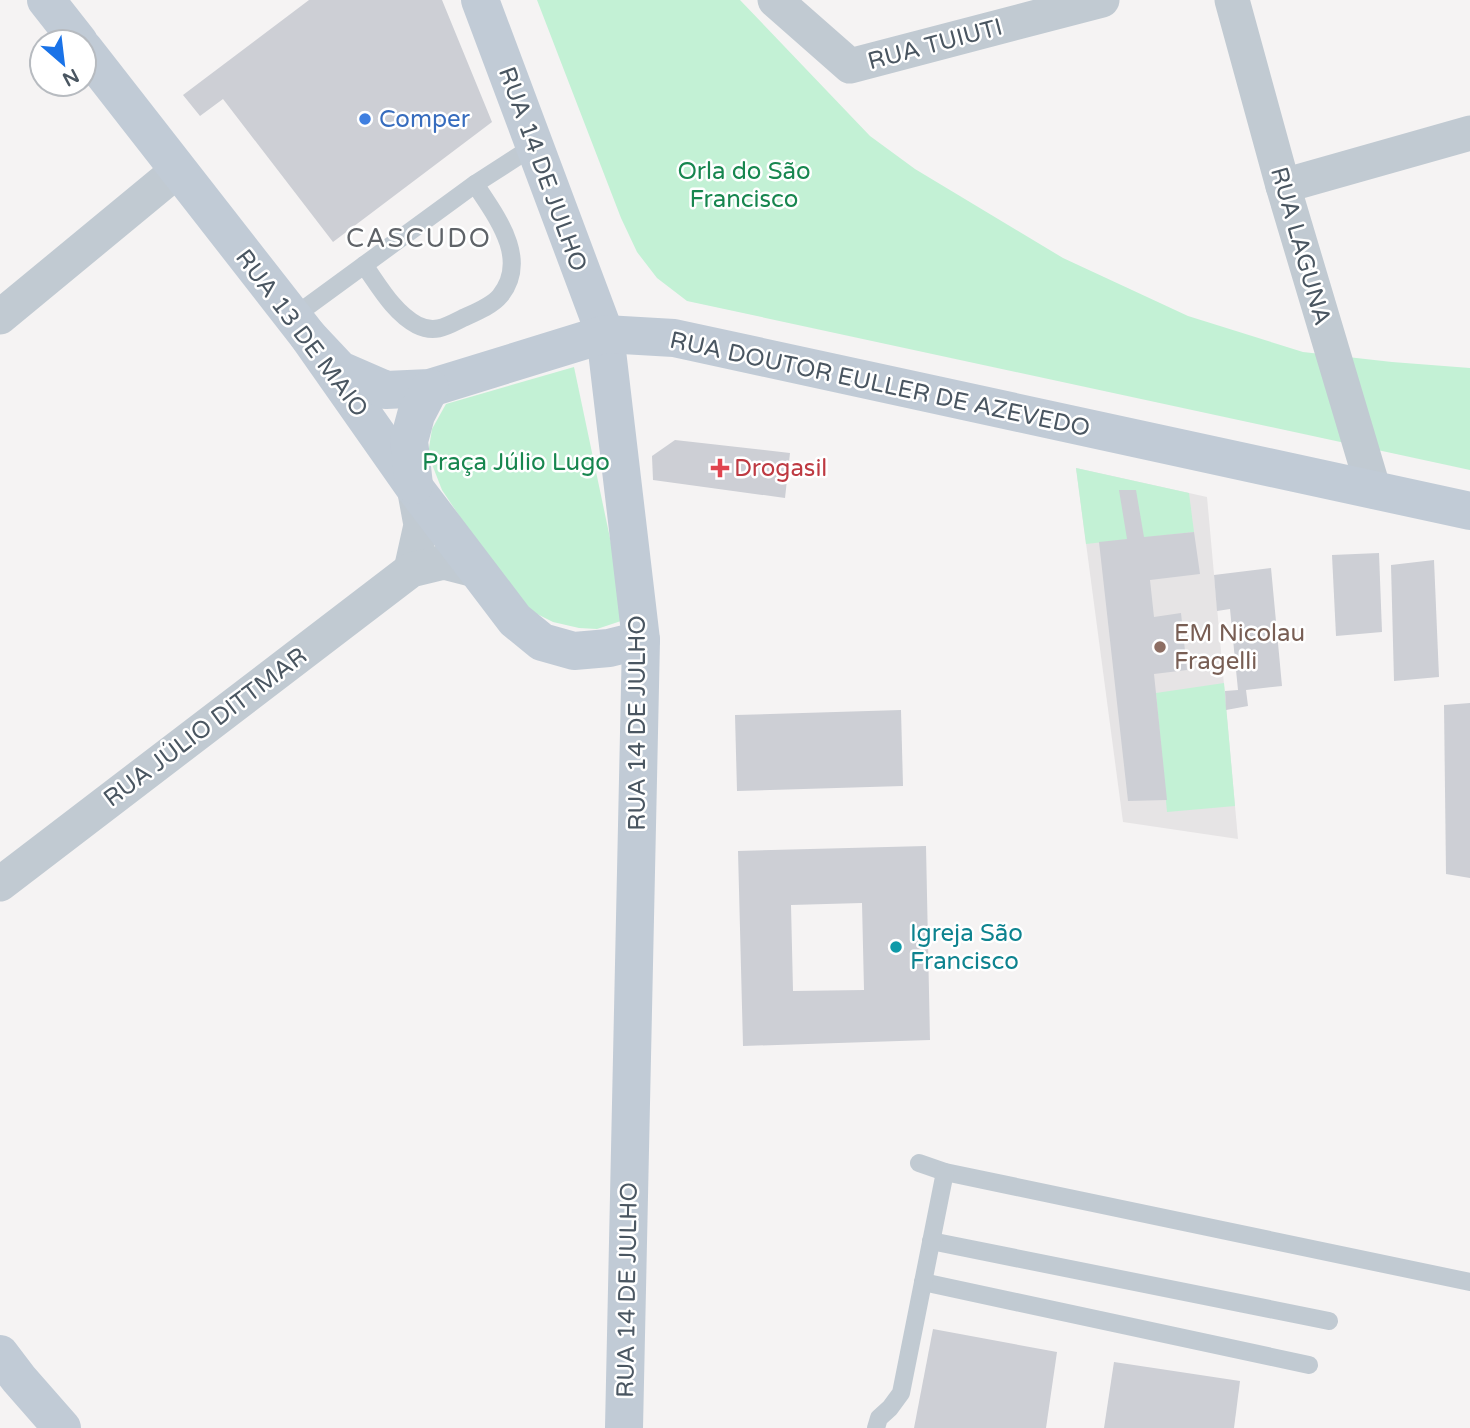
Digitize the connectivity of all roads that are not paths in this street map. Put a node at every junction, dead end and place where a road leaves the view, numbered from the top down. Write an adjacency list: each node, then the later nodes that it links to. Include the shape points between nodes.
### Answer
1 (46, 0): 6 (street)
2 (480, 0): 9 (street, RUA 14 DE JULHO)
3 (775, 0): 4 (street, RUA TUIUTI, via 850,66)
4 (1102, 0)
5 (1231, 0): 12 (street, RUA LAGUNA)
6 (68, 28)
7 (98, 67): 10 (street, RUA 13 DE MAIO)
8 (1470, 134): 12 (street)
9 (534, 146): 11 (lane); 16 (street, RUA 14 DE JULHO)
10 (178, 170): 14 (street); 15 (street, RUA 13 DE MAIO)
11 (475, 184): 13 (lane); 13 (lane, via 504,229 510,250 511,277 499,298 438,330 418,326 396,308)
12 (1283, 186): 19 (street, RUA LAGUNA)
13 (364, 265): 15 (lane)
14 (0, 317)
15 (300, 326): 17 (street, RUA DOUTOR EULLER DE AZEVEDO, via 340,370 386,390); 18 (street, RUA 13 DE MAIO)
16 (605, 334): 17 (street, RUA DOUTOR EULLER DE AZEVEDO); 19 (street, RUA DOUTOR EULLER DE AZEVEDO, via 674,338); 23 (street, RUA 14 DE JULHO)
17 (430, 388): 18 (street, via 408,442)
18 (414, 487): 21 (street, via 421,526); 22 (street, RUA 13 DE MAIO)
19 (1374, 491): 20 (street, RUA DOUTOR EULLER DE AZEVEDO)
20 (1470, 511)
21 (411, 570): 22 (street, RUA JÚLIO DITTMAR, via 444,562); 24 (street, RUA JÚLIO DITTMAR)
22 (479, 571): 23 (street, RUA 13 DE MAIO, via 515,620 542,642 574,651)
23 (641, 640): 34 (street, RUA 14 DE JULHO)
24 (0, 884)
25 (919, 1163): 26 (lane)
26 (945, 1172): 27 (lane); 29 (lane)
27 (931, 1241): 28 (lane); 30 (lane)
28 (923, 1282): 32 (lane); 35 (lane, via 901,1393)
29 (1470, 1282)
30 (1329, 1321)
31 (0, 1354): 33 (street)
32 (1309, 1365)
33 (62, 1428)
34 (624, 1428)
35 (876, 1428)

